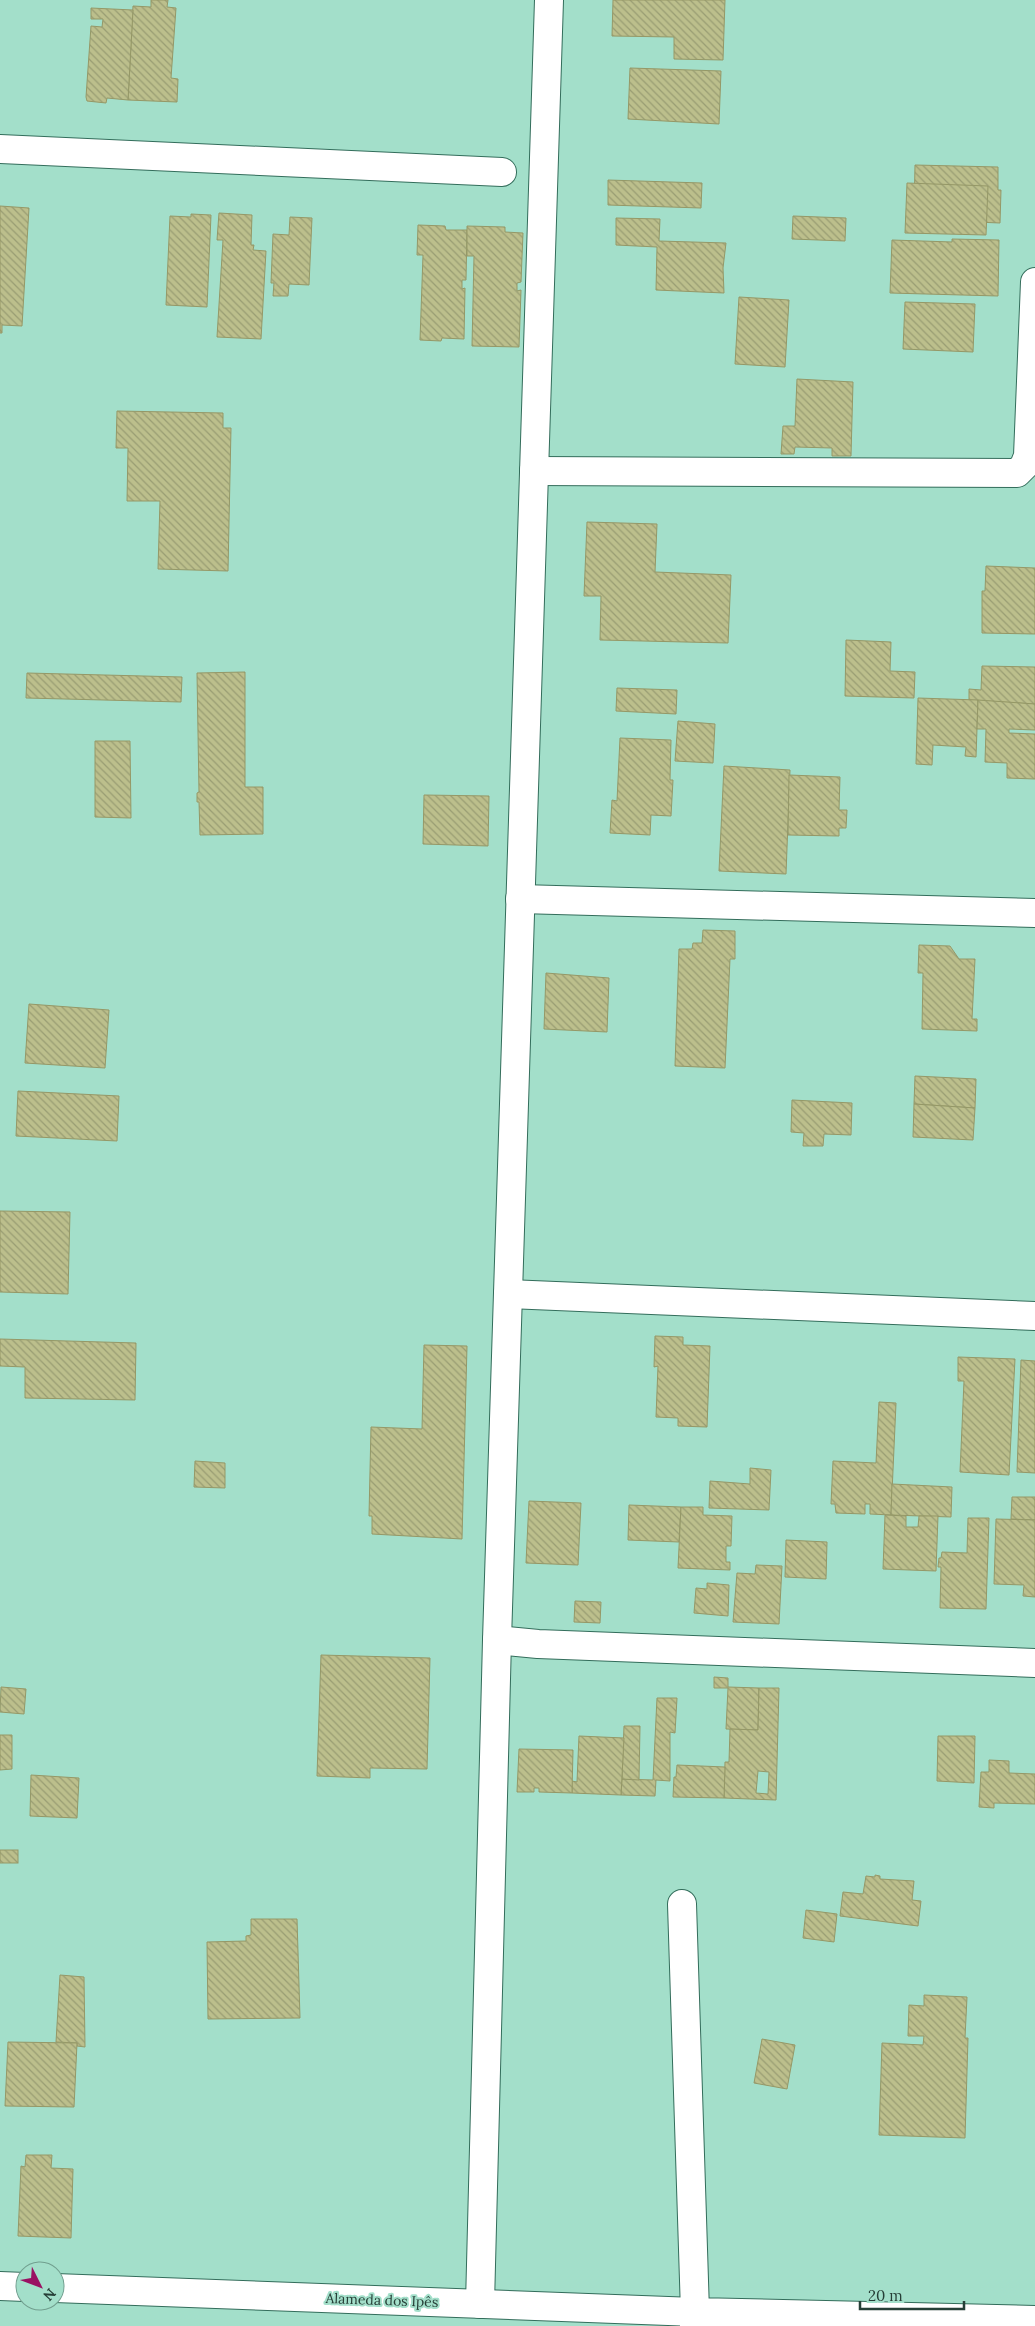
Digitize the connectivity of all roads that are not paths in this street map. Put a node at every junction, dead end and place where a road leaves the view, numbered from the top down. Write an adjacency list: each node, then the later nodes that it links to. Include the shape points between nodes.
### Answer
1 (549, 0): 5 (street)
2 (0, 150): 3 (street)
3 (502, 172)
4 (1035, 282): 5 (street, via 1028,456 1017,473)
5 (534, 471): 6 (street)
6 (520, 899): 7 (street); 8 (street)
7 (1035, 913)
8 (508, 1294): 9 (street); 10 (street)
9 (1035, 1316)
10 (497, 1640): 11 (street); 16 (street)
11 (1035, 1663)
12 (682, 1904): 17 (street)
13 (0, 2286): 14 (street)
14 (15, 2287)
15 (65, 2288): 16 (street, Alameda dos Ipês)
16 (480, 2304): 17 (street, Alameda dos Ipês)
17 (695, 2319): 18 (street, Alameda dos Ipês)
18 (1035, 2320)

